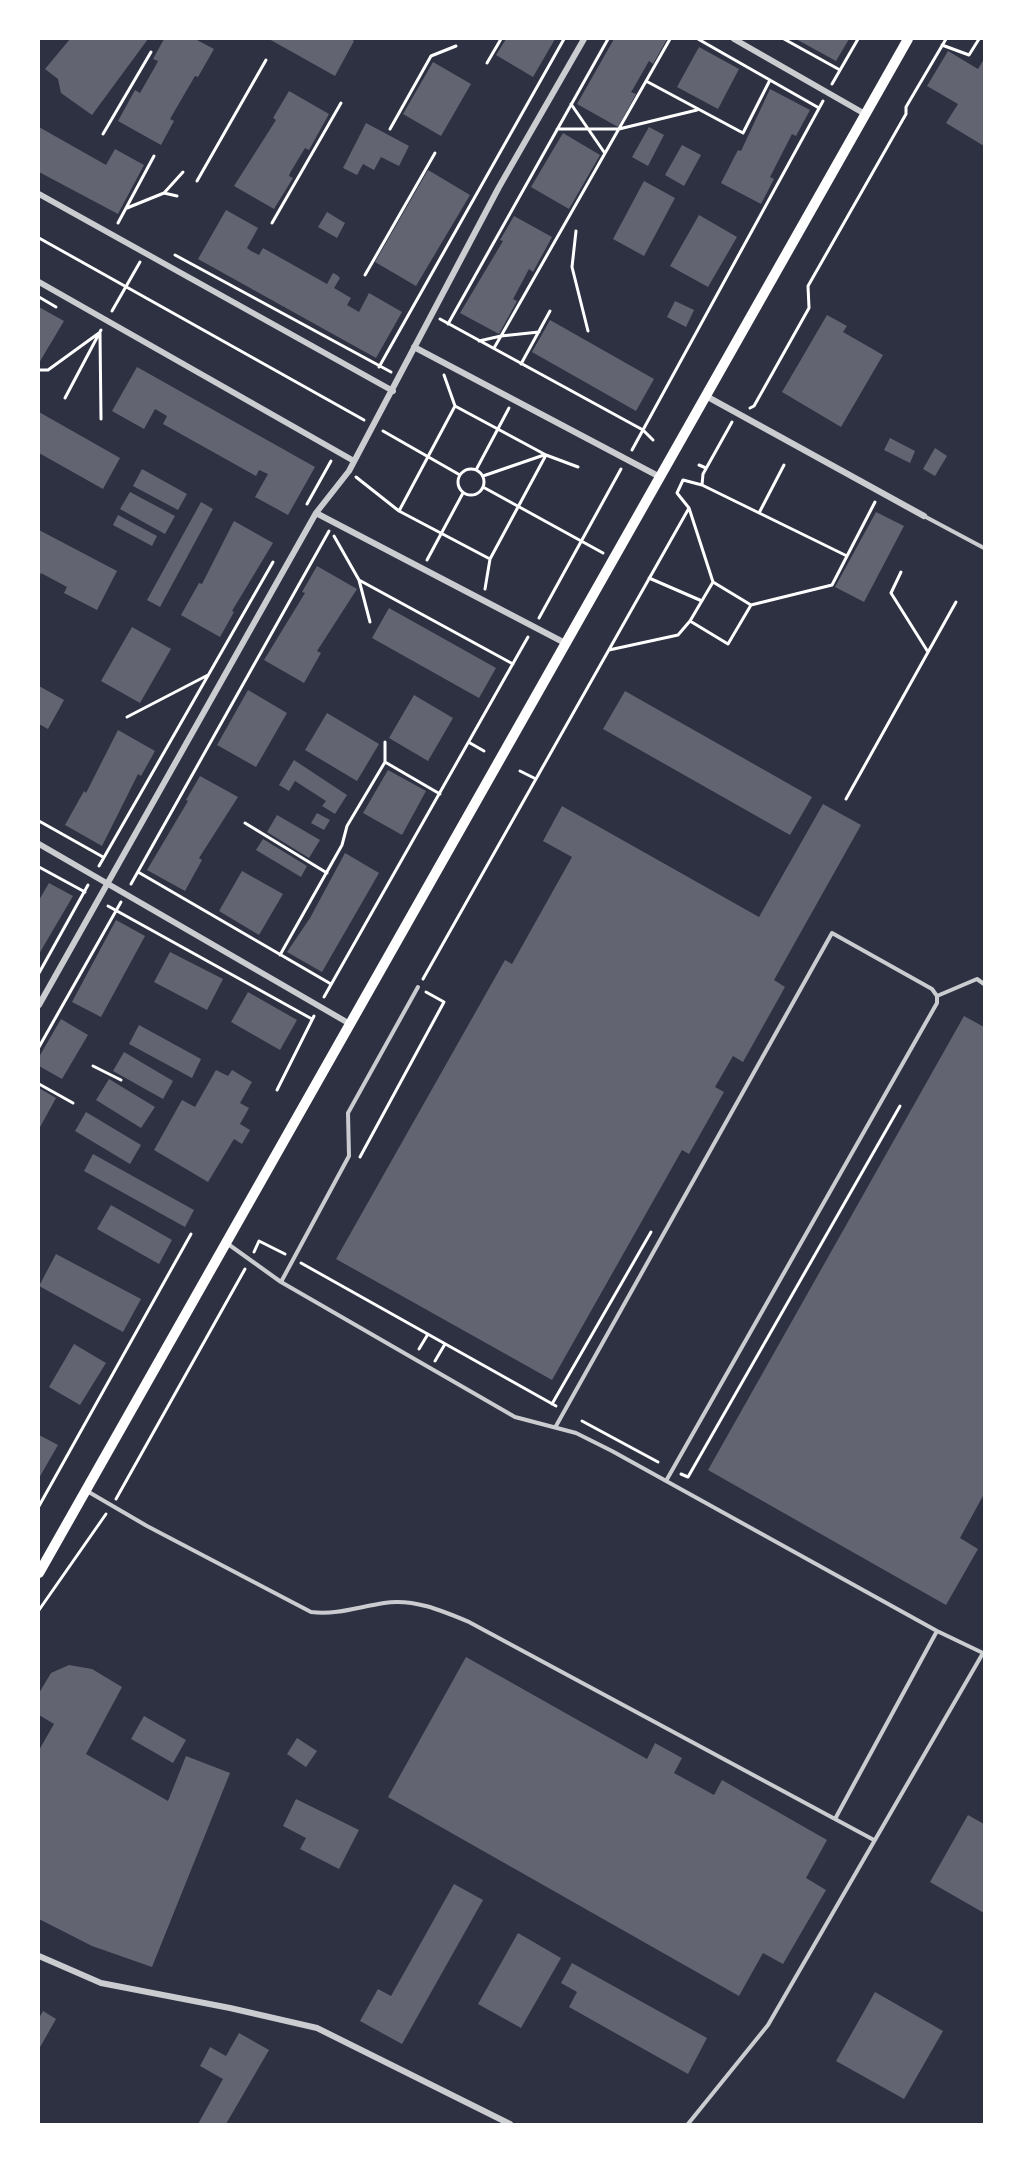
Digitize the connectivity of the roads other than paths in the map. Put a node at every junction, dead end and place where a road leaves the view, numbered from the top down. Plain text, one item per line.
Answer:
1 (585, 39) edge
2 (734, 39) edge
3 (908, 39) edge
4 (865, 114) junction
5 (39, 194) edge
6 (39, 282) edge
7 (414, 346) junction
8 (393, 391) junction
9 (706, 396) junction
10 (354, 461) junction
11 (660, 477) junction
12 (316, 513) junction
13 (924, 516) joint
14 (984, 548) edge
15 (565, 643) junction
16 (39, 844) edge
17 (109, 883) junction
18 (984, 984) edge
19 (418, 987) road end
20 (938, 996) junction
21 (39, 1005) edge
22 (350, 1024) junction
23 (228, 1244) junction
24 (280, 1281) junction
25 (556, 1426) junction
26 (666, 1481) junction
27 (86, 1490) junction
28 (39, 1573) edge
29 (937, 1631) junction
30 (983, 1652) edge
31 (835, 1819) junction
32 (874, 1840) junction
33 (39, 1956) edge
34 (510, 2124) edge
35 (688, 2124) edge

1 - 7 street
2 - 4 street
3 - 4 main road
4 - 9 main road
5 - 8 street
6 - 10 street
7 - 8 street
7 - 11 street
8 - 10 street
9 - 11 main road
9 - 13 street
10 - 12 street
11 - 15 main road
12 - 15 street
12 - 17 street
13 - 14 lane
15 - 22 main road
16 - 17 street
17 - 21 street
17 - 22 street
18 - 20 lane
19 - 24 lane
20 - 25 lane
20 - 26 lane
22 - 23 main road
23 - 24 lane
23 - 27 main road
24 - 25 lane
25 - 26 lane
26 - 29 lane
27 - 28 main road
27 - 31 lane
29 - 30 lane
29 - 31 lane
30 - 32 lane
31 - 32 lane
32 - 35 lane
33 - 34 street

